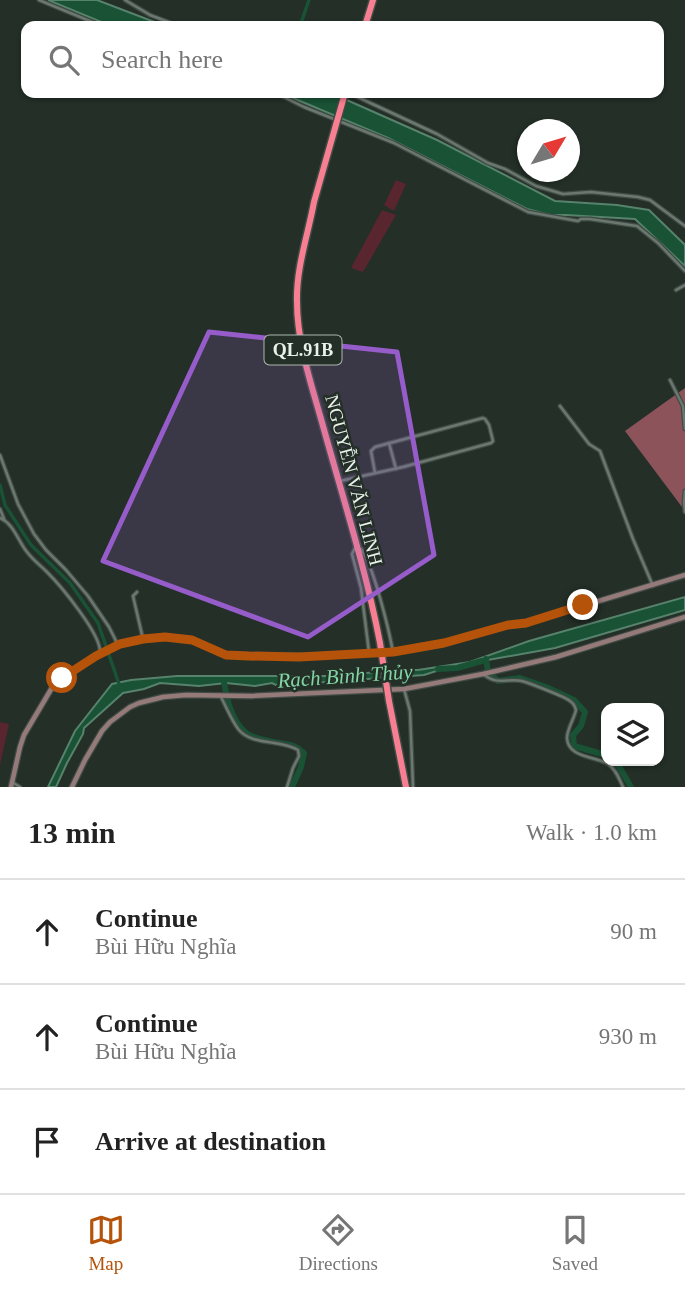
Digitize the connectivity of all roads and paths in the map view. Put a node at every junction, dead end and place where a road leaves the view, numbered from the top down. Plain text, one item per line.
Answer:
1 (39, 0) edge
2 (125, 0) edge
3 (372, 0) edge
4 (90, 21) edge
5 (166, 21) edge
6 (366, 21) edge
7 (286, 98) edge
8 (345, 98) edge
9 (358, 98) edge
10 (685, 226) edge
11 (685, 271) edge
12 (685, 285) edge
13 (676, 290) dead end
14 (670, 380) dead end
15 (560, 406) dead end
16 (685, 429) edge
17 (388, 443) junction
18 (0, 455) edge
19 (396, 469) junction
20 (375, 473) junction
21 (339, 481) junction
22 (685, 491) edge
23 (1, 511) edge
24 (685, 512) edge
25 (2, 519) edge
26 (356, 545) junction
27 (685, 575) edge
28 (653, 586) junction
29 (136, 592) dead end
30 (685, 617) edge
31 (143, 639) junction
32 (118, 645) junction
33 (393, 652) junction
34 (369, 653) junction
35 (99, 655) junction
36 (487, 673) junction
37 (404, 689) junction
38 (220, 695) junction
39 (11, 785) edge
40 (20, 787) edge
41 (72, 787) edge
42 (287, 787) edge
43 (406, 787) edge
44 (413, 787) edge
45 (623, 787) edge

1 - 4 street
2 - 5 street
3 - 6 highway
7 - 11 street
8 - 21 highway, NGUYỄN VĂN LINH / QL.91B, bridge
9 - 10 street
12 - 13 street
14 - 16 street
15 - 28 street
17 - 19 street
17 - 19 street
17 - 20 street
18 - 32 street
19 - 20 street
20 - 21 street
21 - 26 highway, NGUYỄN VĂN LINH / QL.91B
22 - 24 street
23 - 25 street
25 - 35 street
26 - 33 street
26 - 34 street
26 - 43 highway, NGUYỄN VĂN LINH / QL.91B, bridge
27 - 28 main road
28 - 33 main road
29 - 31 street
30 - 36 main road
31 - 32 main road
31 - 34 main road
32 - 35 main road
33 - 34 main road
35 - 39 main road
36 - 37 main road
36 - 45 street
37 - 38 main road
37 - 44 street
38 - 41 main road
38 - 42 street
39 - 40 street

